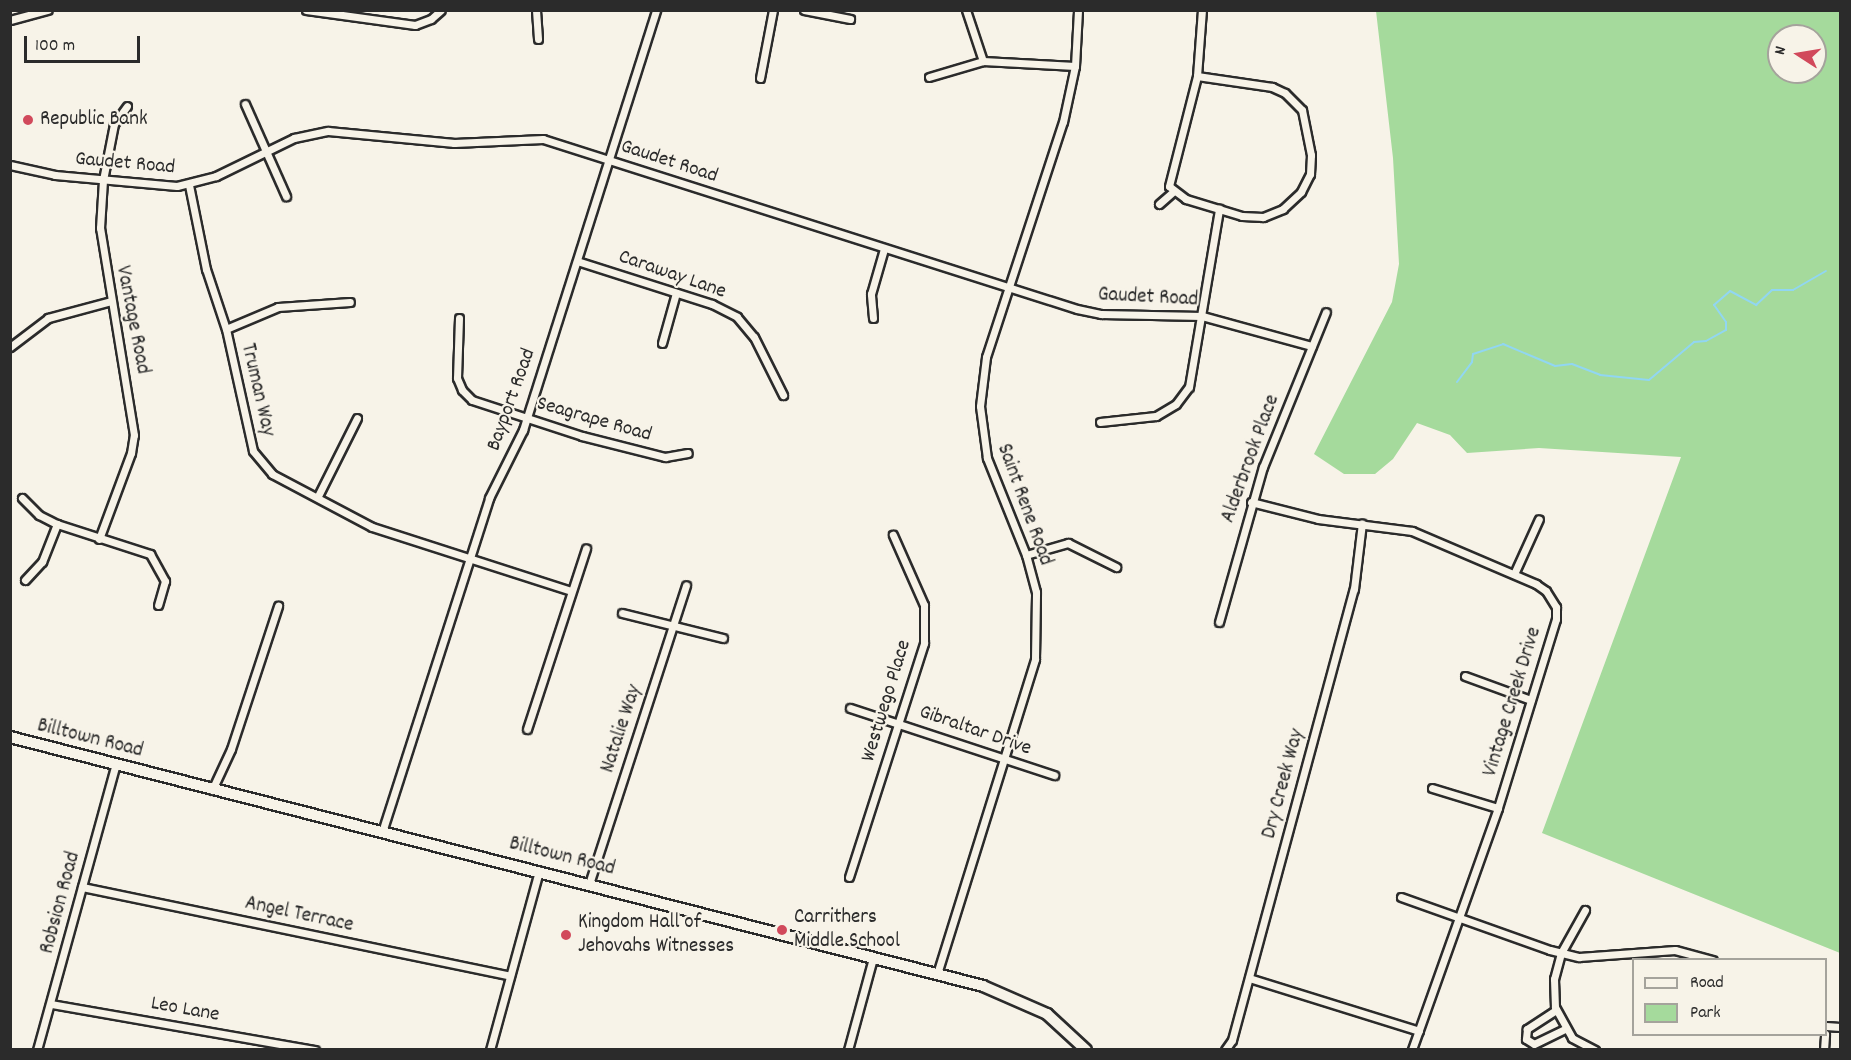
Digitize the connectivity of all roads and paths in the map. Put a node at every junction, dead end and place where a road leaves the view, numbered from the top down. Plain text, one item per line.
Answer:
1 (48, 10) edge
2 (306, 10) edge
3 (441, 10) edge
4 (536, 10) edge
5 (656, 10) edge
6 (773, 10) edge
7 (804, 10) edge
8 (966, 10) edge
9 (1078, 10) edge
10 (1202, 10) edge
11 (850, 19) dead end
12 (10, 20) edge
13 (538, 39) dead end
14 (983, 61) junction
15 (1075, 66) junction
16 (1197, 76) junction
17 (929, 77) dead end
18 (759, 78) dead end
19 (245, 104) dead end
20 (127, 106) dead end
21 (266, 150) junction
22 (608, 159) junction
23 (10, 165) edge
24 (103, 180) junction
25 (189, 185) junction
26 (1173, 192) junction
27 (286, 196) dead end
28 (1159, 204) dead end
29 (1220, 209) junction
30 (884, 249) junction
31 (577, 261) junction
32 (1009, 288) junction
33 (676, 293) junction
34 (111, 302) junction
35 (350, 302) dead end
36 (1326, 312) dead end
37 (1202, 316) junction
38 (459, 318) dead end
39 (873, 318) dead end
40 (226, 329) junction
41 (662, 342) dead end
42 (1312, 345) junction
43 (10, 347) edge
44 (783, 395) dead end
45 (357, 418) dead end
46 (527, 418) junction
47 (1101, 422) dead end
48 (688, 453) dead end
49 (318, 496) junction
50 (22, 498) dead end
51 (1251, 502) junction
52 (1539, 519) dead end
53 (1362, 523) junction
54 (57, 525) junction
55 (893, 536) dead end
56 (99, 539) junction
57 (586, 548) dead end
58 (1026, 555) junction
59 (469, 559) junction
60 (1116, 567) dead end
61 (1514, 574) junction
62 (25, 580) dead end
63 (686, 585) dead end
64 (571, 591) junction
65 (158, 605) dead end
66 (278, 606) dead end
67 (622, 613) dead end
68 (1219, 622) dead end
69 (673, 626) junction
70 (723, 638) dead end
71 (1465, 676) dead end
72 (1531, 700) junction
73 (850, 708) dead end
74 (899, 723) junction
75 (527, 729) dead end
76 (10, 737) edge
77 (1005, 758) junction
78 (115, 766) junction
79 (1054, 775) dead end
80 (1432, 788) dead end
81 (213, 790) junction
82 (1498, 808) junction
83 (382, 832) junction
84 (539, 871) junction
85 (849, 877) dead end
86 (589, 884) junction
87 (82, 887) junction
88 (1401, 897) dead end
89 (1585, 910) dead end
90 (1461, 917) junction
91 (1561, 953) junction
92 (873, 958) junction
93 (1705, 958) edge
94 (937, 974) junction
95 (510, 976) junction
96 (1249, 978) junction
97 (51, 1004) junction
98 (1556, 1010) junction
99 (1565, 1029) junction
100 (1419, 1031) junction
101 (38, 1050) edge
102 (315, 1050) edge
103 (490, 1050) edge
104 (848, 1050) edge
105 (1086, 1050) edge
106 (1225, 1050) edge
107 (1412, 1050) edge
108 (1595, 1050) edge

1 - 12 street
2 - 3 street
4 - 13 street
5 - 22 street, Bayport Road
6 - 18 street
7 - 11 street
8 - 14 street
9 - 15 street, Saint Rene Road
10 - 16 street
14 - 15 street
14 - 17 street
15 - 32 street, Saint Rene Road
16 - 26 street
16 - 29 street
19 - 21 street
20 - 24 street, Vantage Road
21 - 22 street, Gaudet Road
21 - 25 street, Gaudet Road
21 - 27 street
22 - 30 street, Gaudet Road
22 - 31 street, Bayport Road
23 - 24 street, Gaudet Road
24 - 25 street, Gaudet Road
24 - 34 street, Vantage Road
25 - 40 street, Truman Way
26 - 28 street
26 - 29 street
29 - 37 street
30 - 32 street, Gaudet Road
30 - 39 street
31 - 33 street, Caraway Lane
31 - 46 street, Bayport Road
32 - 37 street, Gaudet Road
32 - 58 street, Saint Rene Road
33 - 41 street
33 - 44 street, Caraway Lane
34 - 43 street
34 - 56 street, Vantage Road
35 - 40 street
36 - 42 street, Alderbrook Place
37 - 42 street, Gaudet Road
37 - 47 street
38 - 46 street, Seagrape Road
40 - 49 street, Truman Way
42 - 51 street, Alderbrook Place
45 - 49 street
46 - 48 street, Seagrape Road
46 - 59 street, Bayport Road
49 - 59 street, Truman Way
50 - 54 street
51 - 53 street, Vintage Creek Drive
51 - 68 street, Alderbrook Place
52 - 61 street
53 - 61 street, Vintage Creek Drive
53 - 96 street, Dry Creek Way
54 - 56 street
54 - 62 street
55 - 74 street, Westwego Place
56 - 65 street
57 - 64 street
58 - 60 street
58 - 77 street, Saint Rene Road
59 - 64 street, Truman Way
59 - 83 street, Bayport Road
61 - 72 street, Vintage Creek Drive
63 - 69 street, Natalie Way
64 - 75 street
66 - 81 street
67 - 69 street
69 - 70 street
69 - 86 street, Natalie Way
71 - 72 street
72 - 82 street, Vintage Creek Drive
73 - 74 street, Gibraltar Drive
74 - 77 street, Gibraltar Drive
74 - 85 street, Westwego Place
76 - 78 main road, Billtown Road
77 - 79 street, Gibraltar Drive
77 - 94 street, Saint Rene Road
78 - 81 main road, Billtown Road
78 - 87 street, Robsion Road
80 - 82 street
81 - 83 main road, Billtown Road
82 - 90 street, Vintage Creek Drive
83 - 84 main road, Billtown Road
84 - 86 main road, Billtown Road
84 - 95 street
86 - 92 main road, Billtown Road
87 - 95 street, Angel Terrace
87 - 97 street, Robsion Road
88 - 90 street
89 - 91 street
90 - 91 street
90 - 100 street, Vintage Creek Drive
91 - 93 street
91 - 98 street
92 - 94 main road, Billtown Road
92 - 104 street
94 - 105 main road, Billtown Road
95 - 103 street
96 - 100 street
96 - 106 street, Dry Creek Way
97 - 101 street, Robsion Road
97 - 102 street, Leo Lane
98 - 99 street
98 - 99 street
99 - 108 street
100 - 107 street, Vintage Creek Drive

